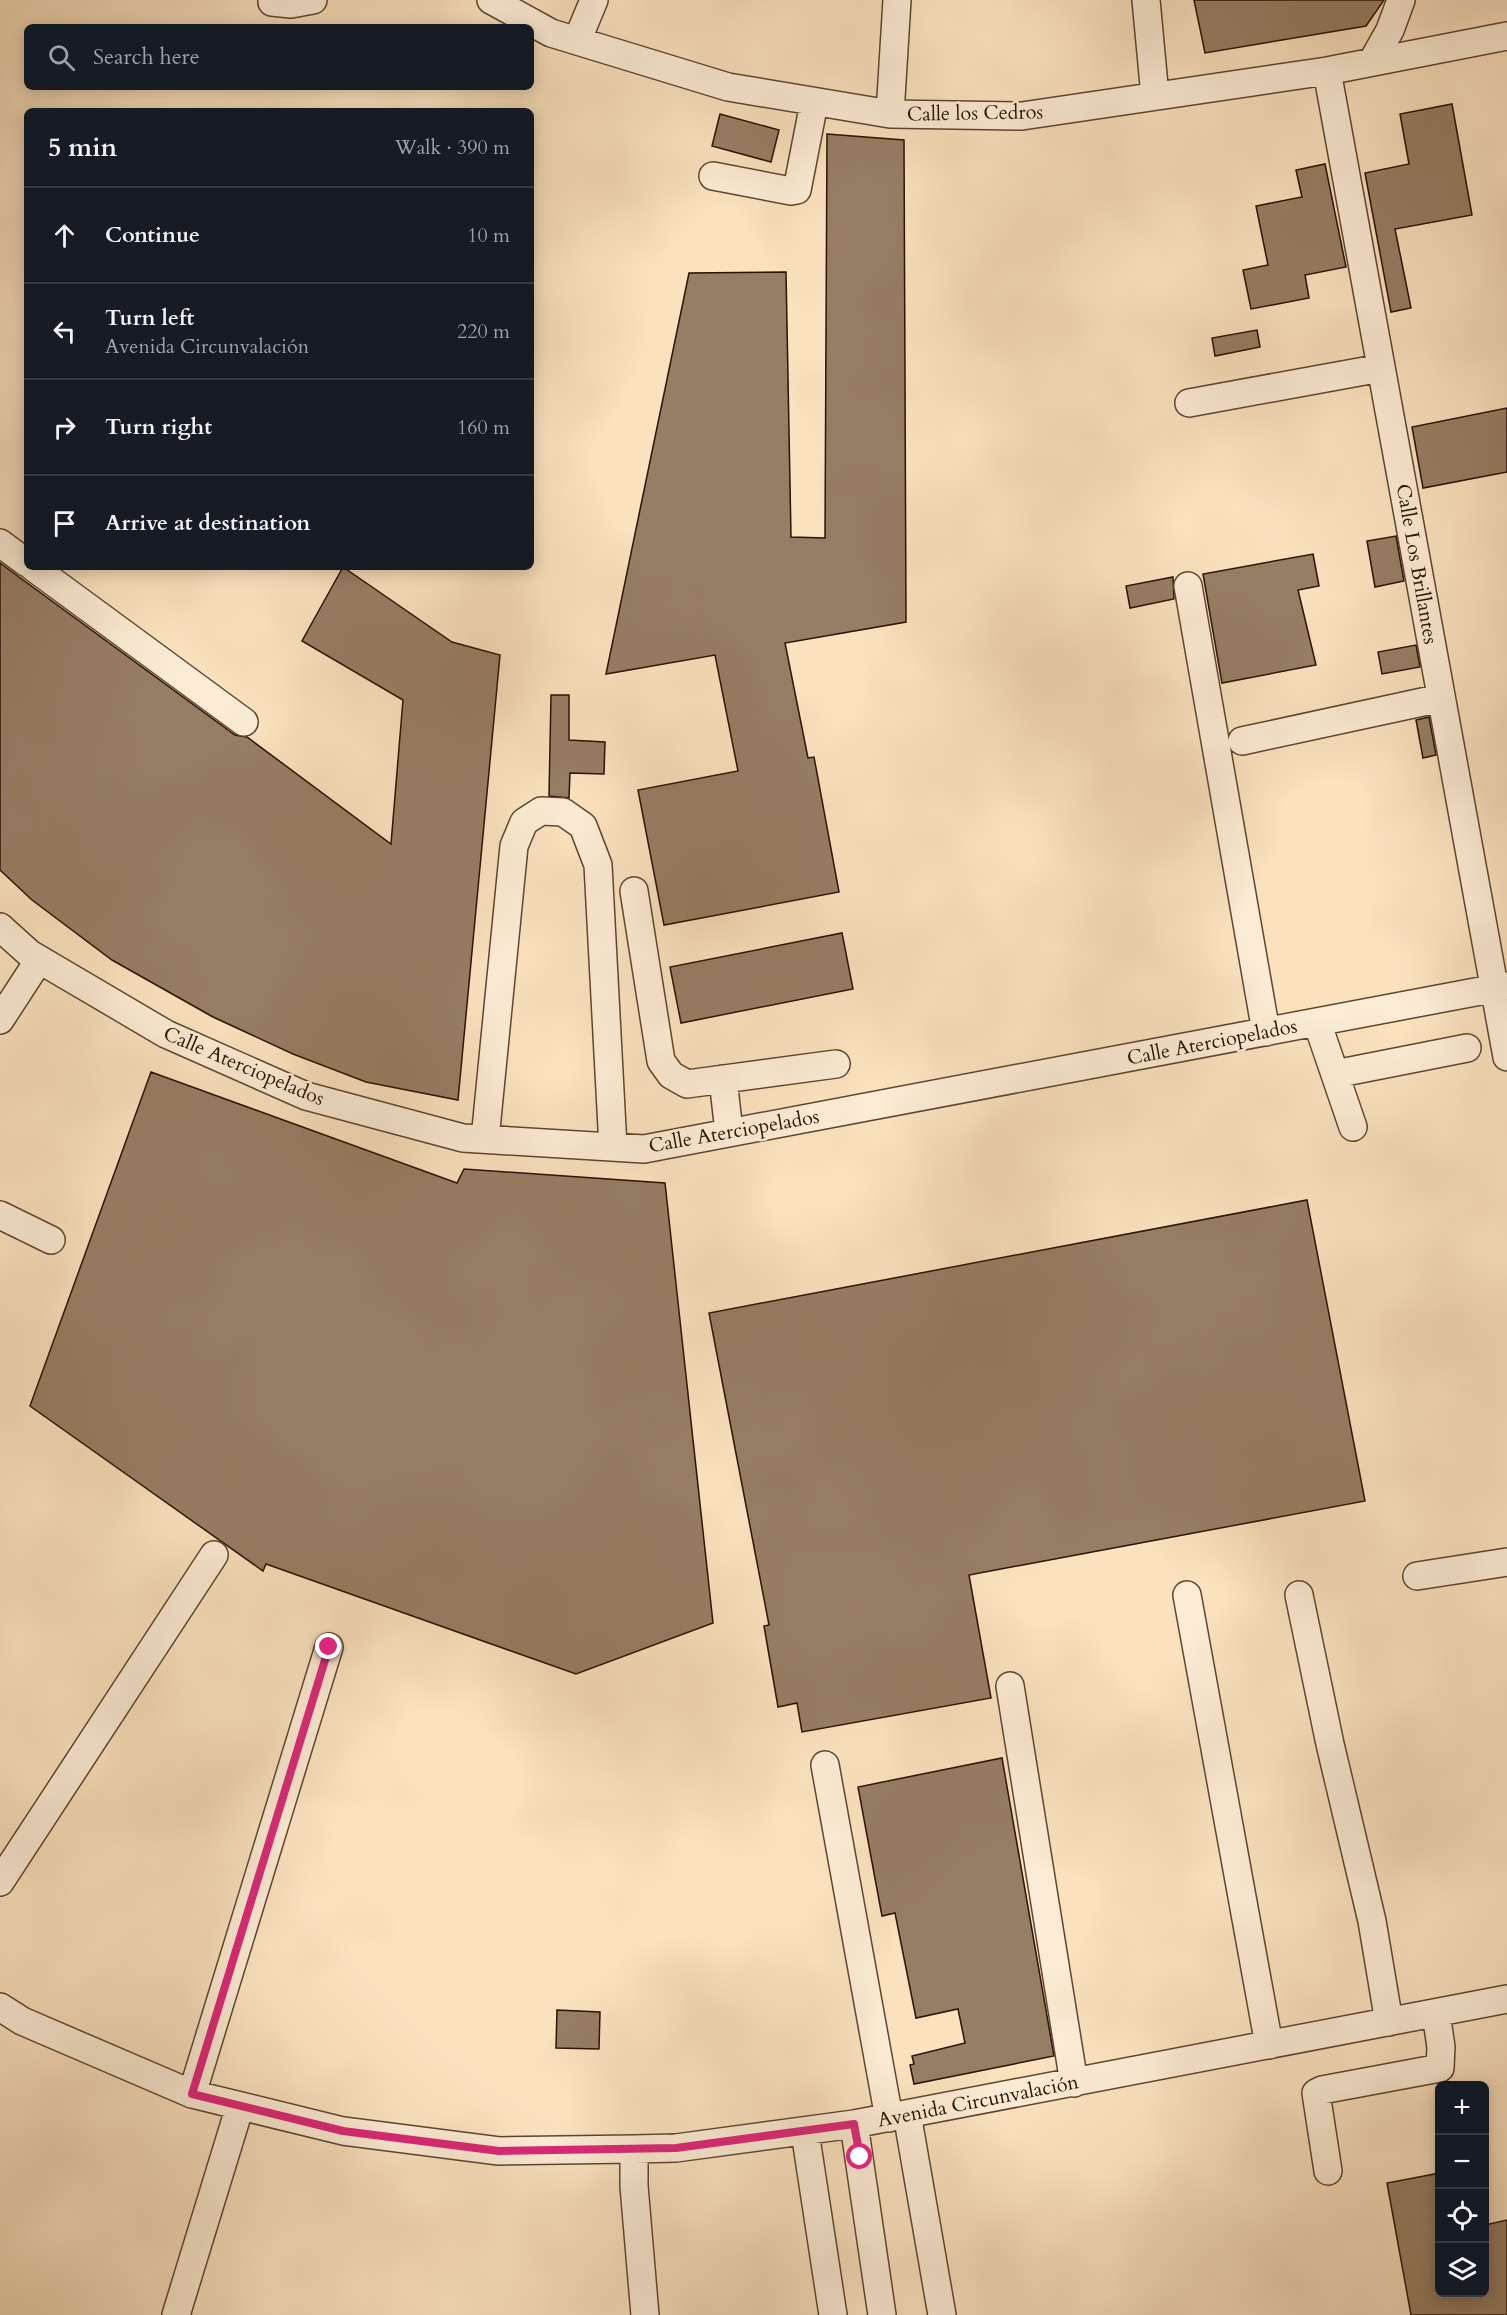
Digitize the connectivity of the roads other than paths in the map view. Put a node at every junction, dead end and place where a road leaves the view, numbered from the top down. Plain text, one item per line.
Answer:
1 (313, 0) edge
2 (492, 0) edge
3 (594, 0) edge
4 (897, 0) edge
5 (1146, 0) edge
6 (1401, 0) edge
7 (272, 2) dead end
8 (1507, 36) edge
9 (577, 41) junction
10 (1372, 62) junction
11 (1327, 71) junction
12 (1155, 96) junction
13 (814, 103) junction
14 (890, 114) junction
15 (713, 176) dead end
16 (1381, 368) junction
17 (1189, 404) dead end
18 (0, 543) edge
19 (24, 561) edge
20 (37, 570) edge
21 (1188, 586) dead end
22 (1442, 698) junction
23 (243, 722) dead end
24 (1242, 741) dead end
25 (633, 891) dead end
26 (0, 927) edge
27 (39, 960) junction
28 (1501, 988) edge
29 (0, 1020) edge
30 (1317, 1022) junction
31 (1266, 1032) junction
32 (1467, 1048) dead end
33 (1507, 1057) edge
34 (836, 1064) dead end
35 (1335, 1074) junction
36 (723, 1079) junction
37 (1353, 1127) dead end
38 (729, 1132) junction
39 (485, 1139) junction
40 (613, 1147) junction
41 (0, 1215) edge
42 (51, 1240) dead end
43 (214, 1555) dead end
44 (1507, 1562) edge
45 (1417, 1576) dead end
46 (1187, 1595) dead end
47 (1299, 1595) dead end
48 (329, 1647) dead end
49 (1010, 1686) dead end
50 (825, 1765) dead end
51 (0, 1882) edge
52 (1507, 1999) edge
53 (0, 2007) edge
54 (1436, 2013) junction
55 (1389, 2022) junction
56 (1269, 2045) junction
57 (1074, 2083) junction
58 (192, 2094) junction
59 (240, 2106) junction
60 (898, 2116) junction
61 (854, 2124) junction
62 (805, 2132) junction
63 (634, 2149) junction
64 (1328, 2171) dead end
65 (176, 2315) edge
66 (645, 2315) edge
67 (833, 2315) edge
68 (882, 2315) edge
69 (942, 2315) edge

1 - 7 street
2 - 9 street, Calle los Cedros
3 - 9 street
4 - 14 street
5 - 12 street
6 - 10 street
8 - 10 street, Calle los Cedros
9 - 13 street, Calle los Cedros
10 - 11 street, Calle los Cedros
11 - 12 street, Calle los Cedros
11 - 16 street, Calle Los Brillantes
12 - 14 street, Calle los Cedros
13 - 14 street, Calle los Cedros
13 - 15 street
16 - 17 street
16 - 22 street, Calle Los Brillantes
18 - 19 street
20 - 23 street
21 - 31 street
22 - 24 street
22 - 28 street, Calle Los Brillantes
25 - 36 street
26 - 27 street, Calle Aterciopelados
27 - 29 street
27 - 39 street, Calle Aterciopelados
28 - 30 street, Calle Aterciopelados
28 - 33 street, Calle Los Brillantes
30 - 31 street, Calle Aterciopelados
30 - 35 street
31 - 38 street, Calle Aterciopelados
32 - 35 street
34 - 36 street
35 - 37 street
36 - 38 street
38 - 40 street, Calle Aterciopelados
39 - 40 street, Calle Aterciopelados
39 - 40 street
41 - 42 street
43 - 51 street
44 - 45 street
46 - 56 street
47 - 55 street
48 - 58 street
49 - 57 street
50 - 60 street
52 - 54 street, Avenida Circunvalación
53 - 58 street, Avenida Circunvalación
54 - 55 street, Avenida Circunvalación
54 - 64 street
55 - 56 street, Avenida Circunvalación
56 - 57 street, Avenida Circunvalación
57 - 60 street, Avenida Circunvalación
58 - 59 street, Avenida Circunvalación
59 - 63 street, Avenida Circunvalación
59 - 65 street
60 - 61 street, Avenida Circunvalación
60 - 69 street
61 - 62 street, Avenida Circunvalación
61 - 68 street
62 - 63 street, Avenida Circunvalación
62 - 67 street
63 - 66 street

